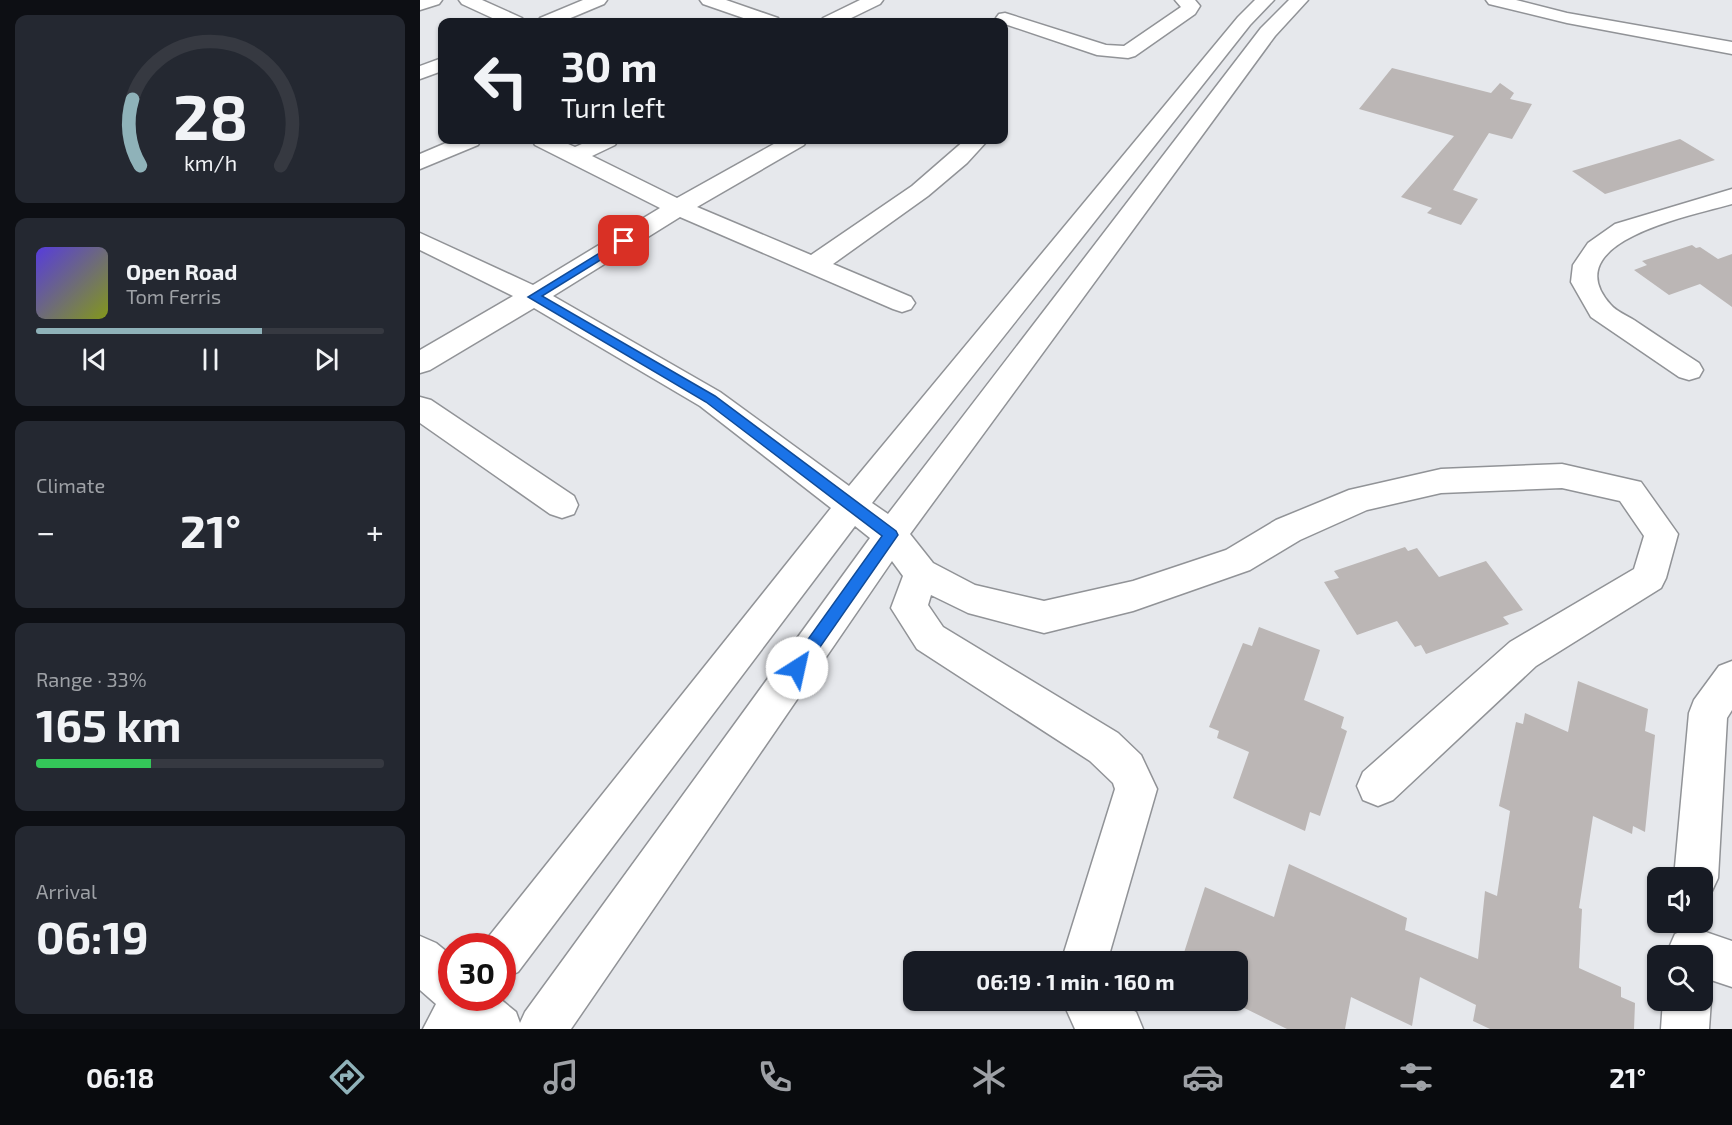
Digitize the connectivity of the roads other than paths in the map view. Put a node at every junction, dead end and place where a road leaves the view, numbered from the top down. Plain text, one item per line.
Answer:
1 (433, 0) edge
2 (468, 0) edge
3 (598, 0) edge
4 (709, 0) edge
5 (874, 0) edge
6 (1184, 0) edge
7 (1265, 0) edge
8 (1299, 0) edge
9 (1495, 0) edge
10 (420, 5) edge
11 (1024, 6) dead end
12 (506, 18) edge
13 (556, 18) edge
14 (760, 18) edge
15 (838, 18) edge
16 (1004, 18) edge
17 (1008, 22) edge
18 (1732, 48) edge
19 (438, 66) edge
20 (420, 73) edge
21 (461, 144) edge
22 (551, 144) edge
23 (599, 144) edge
24 (789, 144) edge
25 (973, 144) edge
26 (575, 156) junction
27 (420, 162) edge
28 (1732, 196) edge
29 (678, 208) junction
30 (420, 240) edge
31 (814, 265) junction
32 (534, 297) junction
33 (902, 303) dead end
34 (420, 363) edge
35 (1689, 370) dead end
36 (420, 408) edge
37 (562, 506) dead end
38 (852, 506) junction
39 (891, 535) junction
40 (921, 573) junction
41 (1732, 678) edge
42 (1378, 786) dead end
43 (1697, 867) edge
44 (516, 938) edge
45 (1087, 951) edge
46 (420, 959) edge
47 (438, 977) edge
48 (1091, 1011) edge
49 (1686, 1011) edge
50 (542, 1029) edge
51 (1119, 1029) edge
52 (1685, 1029) edge

1 - 10 street
2 - 12 street
3 - 13 street
4 - 14 street
5 - 15 street
6 - 17 street
7 - 38 street
8 - 39 street
9 - 18 street
11 - 16 street
19 - 20 street
21 - 27 street
22 - 26 street
23 - 26 street
24 - 29 street
25 - 31 street
26 - 29 street
28 - 35 street
29 - 31 street
29 - 32 street
30 - 32 street
31 - 33 street
32 - 34 street
32 - 38 street
36 - 37 street
38 - 39 street
38 - 44 street
39 - 40 street
39 - 50 street
40 - 42 street
40 - 45 street
41 - 43 street
46 - 47 street
48 - 51 street
49 - 52 street

